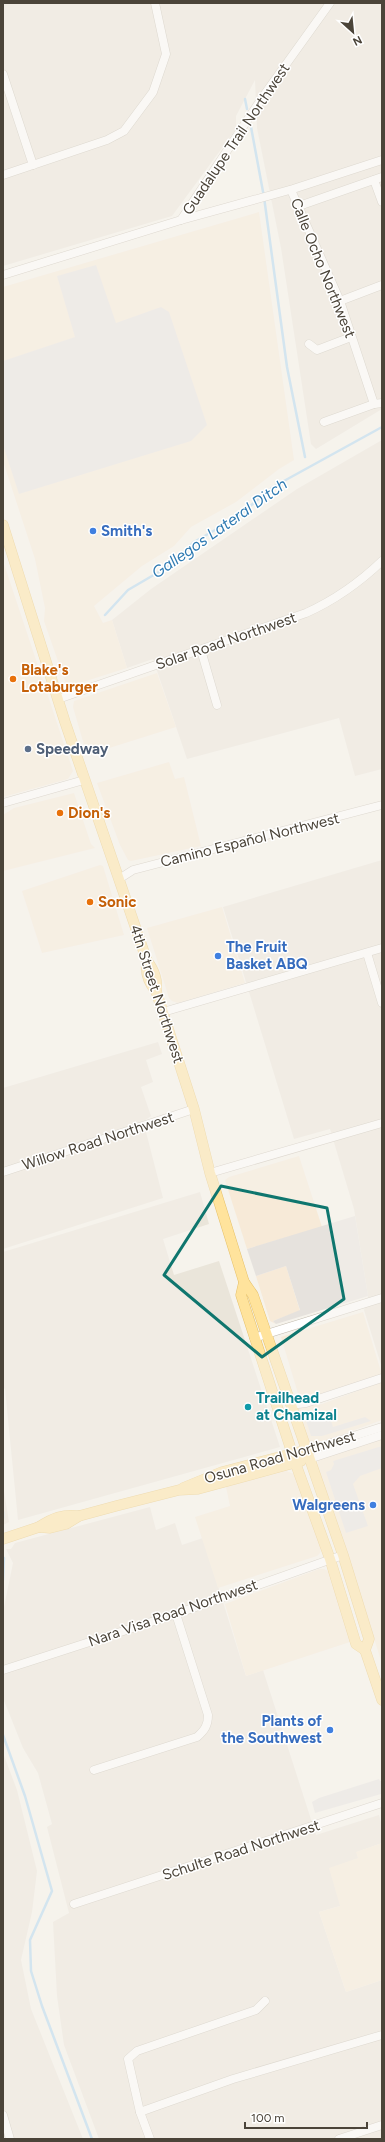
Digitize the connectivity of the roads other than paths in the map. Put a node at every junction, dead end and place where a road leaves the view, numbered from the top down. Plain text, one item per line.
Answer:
1 (155, 3) edge
2 (330, 3) edge
3 (3, 74) edge
4 (382, 160) edge
5 (33, 165) junction
6 (3, 175) edge
7 (378, 178) edge
8 (291, 190) junction
9 (382, 202) edge
10 (299, 206) junction
11 (181, 220) junction
12 (3, 275) edge
13 (382, 285) edge
14 (340, 301) junction
15 (351, 337) junction
16 (309, 344) dead end
17 (378, 404) edge
18 (324, 422) dead end
19 (3, 525) edge
20 (382, 561) edge
21 (201, 650) junction
22 (58, 698) junction
23 (217, 705) dead end
24 (84, 780) junction
25 (3, 803) edge
26 (382, 805) edge
27 (119, 879) junction
28 (382, 948) edge
29 (367, 953) junction
30 (382, 1003) edge
31 (163, 1012) junction
32 (194, 1109) junction
33 (382, 1123) edge
34 (3, 1172) edge
35 (210, 1173) junction
36 (244, 1282) junction
37 (382, 1298) edge
38 (267, 1334) junction
39 (254, 1338) junction
40 (382, 1378) edge
41 (289, 1400) junction
42 (382, 1427) edge
43 (382, 1435) edge
44 (300, 1455) junction
45 (3, 1539) edge
46 (343, 1555) junction
47 (330, 1559) junction
48 (176, 1614) junction
49 (365, 1650) junction
50 (3, 1670) edge
51 (382, 1700) edge
52 (94, 1770) dead end
53 (382, 1803) edge
54 (74, 1904) dead end
55 (264, 2001) dead end
56 (382, 2035) edge
57 (140, 2112) junction
58 (3, 2115) edge
59 (382, 2125) edge
60 (10, 2139) edge
61 (150, 2139) edge
62 (339, 2139) edge

1 - 5 street
2 - 11 street, Guadalupe Trail Northwest
3 - 5 street
4 - 8 street
5 - 6 street
7 - 9 street
7 - 10 street
8 - 10 street, Calle Ocho Northwest
8 - 11 street
10 - 14 street, Calle Ocho Northwest
11 - 12 street, Guadalupe Trail Northwest
13 - 14 street
14 - 15 street, Calle Ocho Northwest
15 - 16 street
15 - 17 street, Calle Ocho Northwest
17 - 18 street, Calle Ocho Northwest
19 - 22 main road, 4th Street Northwest
20 - 21 street, Solar Road Northwest
21 - 22 street, Solar Road Northwest
21 - 23 street
22 - 24 main road, 4th Street Northwest
24 - 25 street
24 - 27 main road, 4th Street Northwest
26 - 27 street, Camino Español Northwest
27 - 31 main road, 4th Street Northwest
28 - 29 street
29 - 30 street
29 - 31 street
31 - 32 main road, 4th Street Northwest
32 - 34 street, Willow Road Northwest
32 - 35 main road, 4th Street Northwest
33 - 35 street
35 - 36 main road, 4th Street Northwest
36 - 38 main road, 4th Street Northwest
36 - 39 main road, 4th Street Northwest
37 - 38 street
38 - 39 street
38 - 41 main road, 4th Street Northwest
39 - 44 main road, 4th Street Northwest
40 - 41 street
41 - 44 main road, 4th Street Northwest
42 - 44 street, Osuna Road Northwest
43 - 44 street, Osuna Road Northwest
44 - 45 main road, Osuna Road Northwest
44 - 46 main road, 4th Street Northwest
44 - 47 main road, 4th Street Northwest
46 - 47 street, Nara Visa Road Northwest
46 - 49 main road, 4th Street Northwest
47 - 48 street, Nara Visa Road Northwest
47 - 49 main road, 4th Street Northwest
48 - 50 street, Nara Visa Road Northwest
48 - 52 street
49 - 51 main road, 4th Street Northwest
53 - 54 street, Schulte Road Northwest
55 - 57 street
56 - 57 street
57 - 61 street
58 - 60 street
59 - 62 street

